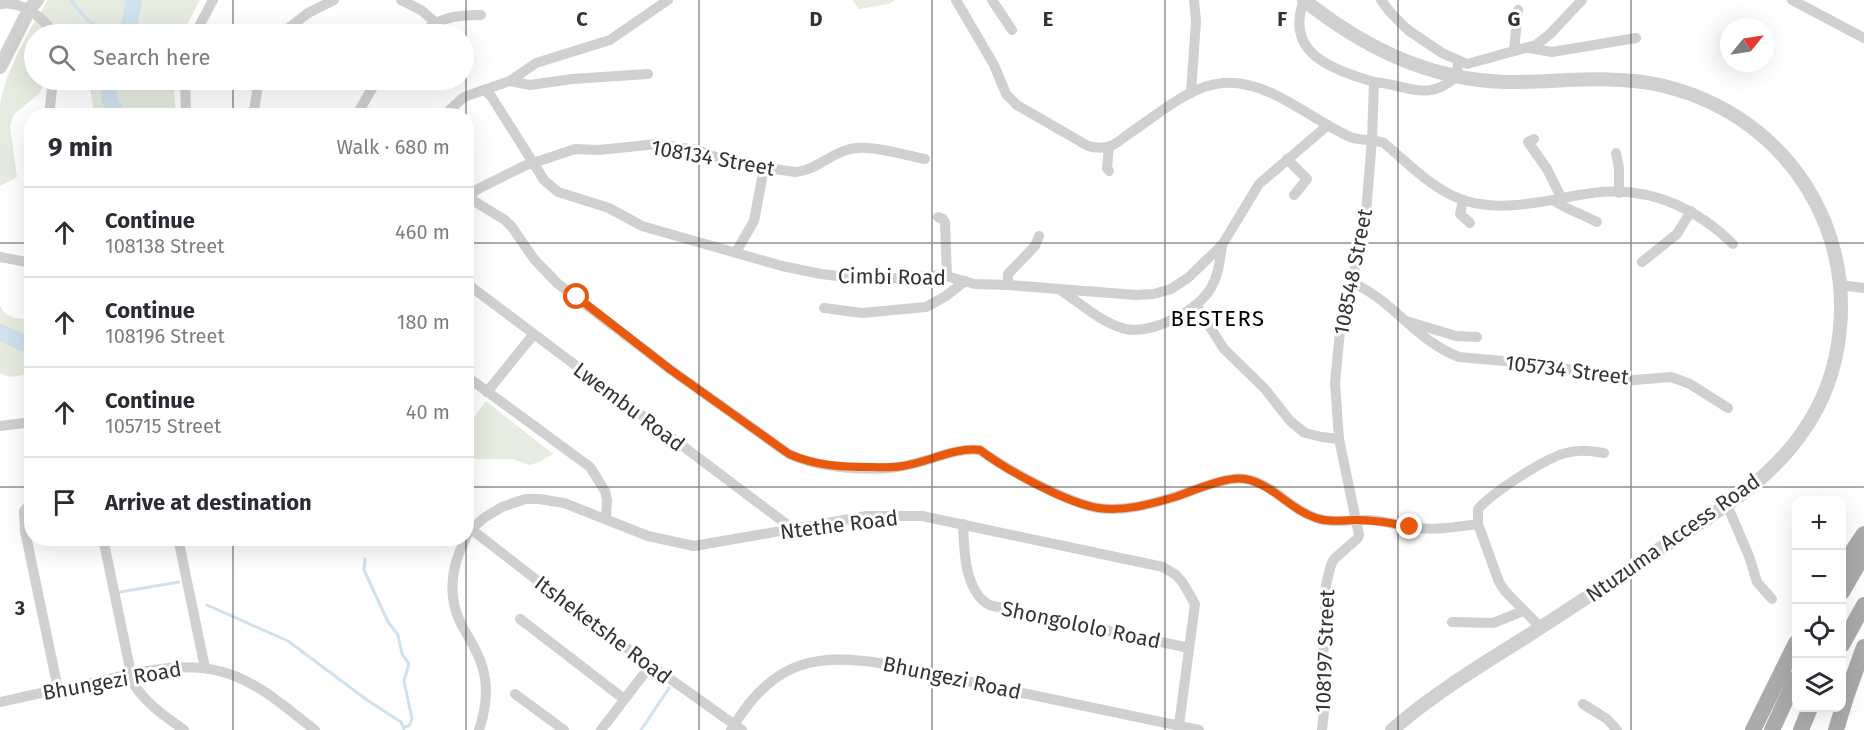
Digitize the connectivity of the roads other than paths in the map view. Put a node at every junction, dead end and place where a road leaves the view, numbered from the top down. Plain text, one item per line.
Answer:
1 (213, 0) edge
2 (334, 0) edge
3 (401, 0) edge
4 (668, 0) edge
5 (956, 0) edge
6 (992, 0) edge
7 (1194, 0) edge
8 (1304, 0) edge
9 (1381, 0) edge
10 (1582, 0) edge
11 (1792, 0) edge
12 (0, 4) edge
13 (33, 5) edge
14 (1518, 10) dead end
15 (481, 15) dead end
16 (435, 22) junction
17 (46, 24) edge
18 (200, 24) edge
19 (294, 24) edge
20 (432, 24) edge
21 (1012, 30) dead end
22 (1636, 38) dead end
23 (1864, 38) edge
24 (1529, 48) junction
25 (1514, 51) junction
26 (0, 67) edge
27 (1457, 69) junction
28 (648, 74) dead end
29 (510, 81) junction
30 (1374, 82) junction
31 (52, 90) edge
32 (185, 90) edge
33 (257, 90) edge
34 (371, 90) edge
35 (484, 91) junction
36 (1191, 93) junction
37 (50, 108) edge
38 (186, 108) edge
39 (254, 108) edge
40 (361, 108) edge
41 (452, 108) edge
42 (1328, 125) junction
43 (1372, 140) junction
44 (1531, 140) dead end
45 (1109, 146) junction
46 (1616, 153) dead end
47 (925, 159) dead end
48 (1287, 159) junction
49 (533, 164) junction
50 (764, 168) junction
51 (1109, 171) dead end
52 (474, 192) edge
53 (1618, 193) junction
54 (1294, 195) dead end
55 (1463, 200) junction
56 (1558, 200) junction
57 (474, 202) edge
58 (1691, 211) junction
59 (938, 217) dead end
60 (1597, 222) dead end
61 (1470, 223) dead end
62 (1039, 236) dead end
63 (1733, 244) dead end
64 (1222, 245) junction
65 (736, 252) junction
66 (0, 257) edge
67 (24, 262) edge
68 (1642, 262) dead end
69 (947, 276) junction
70 (965, 281) junction
71 (1351, 282) junction
72 (1008, 285) junction
73 (1840, 285) junction
74 (1864, 288) edge
75 (474, 289) edge
76 (1061, 290) junction
77 (1196, 305) junction
78 (824, 308) dead end
79 (1406, 321) junction
80 (533, 335) junction
81 (1477, 337) dead end
82 (474, 382) edge
83 (488, 392) junction
84 (1728, 408) dead end
85 (24, 423) edge
86 (0, 426) edge
87 (1338, 439) junction
88 (1604, 453) dead end
89 (1727, 505) junction
90 (606, 518) junction
91 (1356, 520) junction
92 (963, 524) junction
93 (1478, 524) junction
94 (474, 527) edge
95 (793, 529) junction
96 (1864, 534) edge
97 (474, 538) edge
98 (1351, 544) joint
99 (28, 546) edge
100 (104, 546) edge
101 (180, 546) edge
102 (462, 546) edge
103 (1864, 554) edge
104 (1846, 561) edge
105 (1846, 585) edge
106 (1772, 599) dead end
107 (1864, 605) edge
108 (1523, 611) junction
109 (519, 619) dead end
110 (1452, 622) dead end
111 (1540, 628) junction
112 (1846, 638) edge
113 (1864, 647) edge
114 (1189, 648) junction
115 (1792, 653) edge
116 (650, 666) junction
117 (205, 668) junction
118 (131, 674) junction
119 (1792, 688) edge
120 (58, 689) junction
121 (515, 694) dead end
122 (624, 699) junction
123 (0, 702) edge
124 (1583, 704) dead end
125 (1808, 712) edge
126 (1179, 725) junction
127 (736, 728) edge
128 (184, 730) edge
129 (315, 730) edge
130 (479, 730) edge
131 (564, 730) edge
132 (601, 730) edge
133 (1200, 730) edge
134 (1322, 730) edge
135 (1392, 730) edge
136 (1617, 730) edge
137 (1753, 730) edge
138 (1772, 730) edge
139 (1801, 730) edge
140 (1836, 730) edge

1 - 18 street
2 - 19 street
3 - 16 street
4 - 29 street
5 - 45 street
6 - 21 street
7 - 36 street
8 - 27 street, Ntuzuma Access Road
8 - 30 street
9 - 27 street
10 - 24 street
11 - 23 street
12 - 13 street
13 - 17 street
13 - 26 street
14 - 25 street
15 - 16 street
16 - 20 street
22 - 24 street
24 - 25 street
25 - 27 street
27 - 30 street
27 - 73 street, Ntuzuma Access Road
28 - 29 street
29 - 35 street
30 - 43 street, 108548 Street
31 - 37 street
32 - 38 street
33 - 39 street
34 - 40 street
35 - 41 street
35 - 49 street, Cimbi Road
36 - 42 street
36 - 45 street
42 - 43 street
42 - 48 street, Cimbi Road
43 - 55 street
43 - 71 street, 108548 Street
44 - 56 street
45 - 51 street
46 - 53 street
47 - 50 street, 108134 Street
48 - 54 street
48 - 64 street, Cimbi Road
49 - 50 street, 108134 Street
49 - 52 street, 108134 Street
49 - 65 street, Cimbi Road
50 - 65 street
53 - 56 street
53 - 58 street
55 - 56 street
55 - 61 street
56 - 60 street
57 - 91 street
58 - 63 street
58 - 68 street
59 - 69 street
62 - 72 street
64 - 76 street, Cimbi Road
64 - 77 street
65 - 69 street, Cimbi Road
66 - 67 street
69 - 70 street, Cimbi Road
70 - 72 street, Cimbi Road
70 - 78 street
71 - 79 street, 105734 Street
71 - 87 street, 108548 Street
72 - 76 street, Cimbi Road
73 - 74 street
73 - 89 street, Ntuzuma Access Road
75 - 80 street, Lwembu Road
76 - 77 street
77 - 87 street
79 - 81 street
79 - 84 street, 105734 Street
80 - 83 street
80 - 95 street, Lwembu Road
82 - 83 street
83 - 90 street
85 - 86 street
87 - 91 street, 108548 Street
88 - 93 street
89 - 106 street
89 - 111 street, Ntuzuma Access Road
90 - 94 street, Ntethe Road
90 - 95 street, Ntethe Road
91 - 93 street
91 - 98 street, 108548 Street
92 - 95 street, Ntethe Road
92 - 114 street, Shongololo Road
92 - 114 street, Ntethe Road
93 - 108 street
96 - 104 main road
97 - 116 street, Itsheketshe Road
98 - 134 street, 108197 Street
99 - 120 street
100 - 118 street
101 - 117 street
102 - 130 street
103 - 105 main road
107 - 112 main road
108 - 110 street
108 - 111 street
109 - 122 street
111 - 135 street, Ntuzuma Access Road
113 - 140 main road
114 - 126 street, Ntethe Road
115 - 137 main road
116 - 122 street
116 - 127 street, Itsheketshe Road
117 - 118 street, Bhungezi Road
117 - 129 street, Bhungezi Road
118 - 120 street, Bhungezi Road
118 - 128 street
119 - 138 main road
120 - 123 street, Bhungezi Road
121 - 131 street
122 - 132 street
124 - 136 street
125 - 139 main road
126 - 127 street, Bhungezi Road
126 - 133 street, Bhungezi Road

